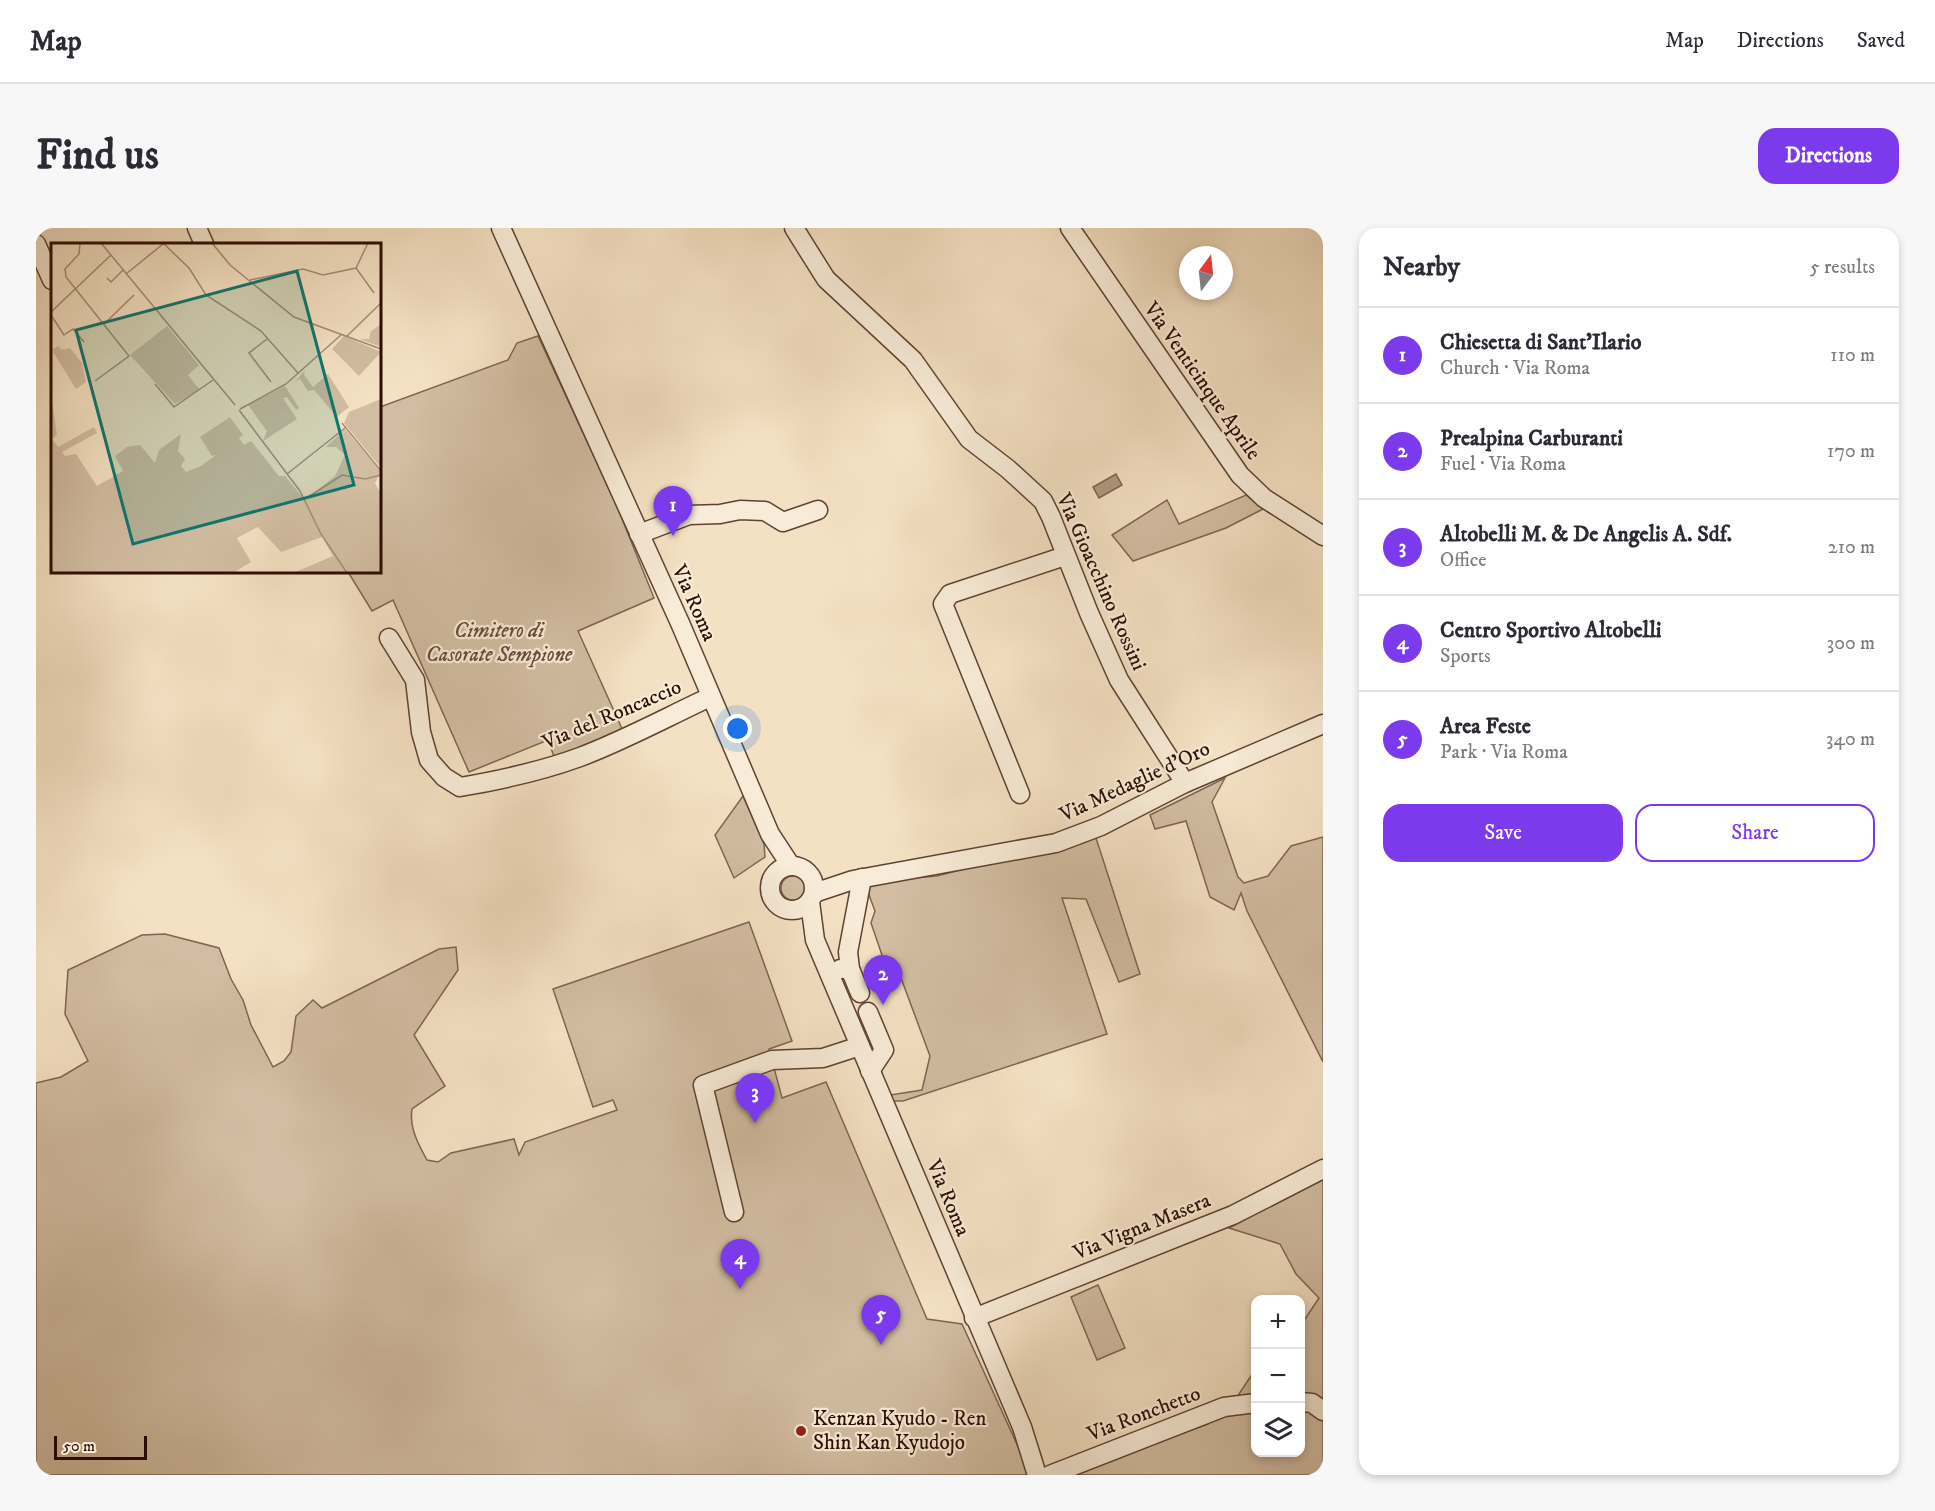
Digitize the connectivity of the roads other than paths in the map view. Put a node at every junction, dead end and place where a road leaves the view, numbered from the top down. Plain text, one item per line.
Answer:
1 (501, 228) edge
2 (794, 228) edge
3 (1076, 231) edge
4 (36, 244) edge
5 (51, 278) edge
6 (818, 510) dead end
7 (639, 534) junction
8 (1323, 536) edge
9 (1065, 556) junction
10 (389, 638) dead end
11 (710, 697) junction
12 (1323, 724) edge
13 (1185, 783) junction
14 (1020, 794) dead end
15 (770, 834) junction
16 (799, 869) junction
17 (774, 876) junction
18 (857, 879) junction
19 (812, 897) junction
20 (783, 908) junction
21 (815, 940) junction
22 (850, 969) junction
23 (829, 970) junction
24 (860, 993) dead end
25 (868, 1011) dead end
26 (860, 1046) junction
27 (870, 1071) junction
28 (1323, 1169) edge
29 (734, 1212) dead end
30 (974, 1318) junction
31 (1305, 1402) edge
32 (1251, 1404) edge
33 (1323, 1411) edge
34 (1037, 1475) edge
35 (1050, 1475) edge

1 - 7 street, Via Roma
2 - 9 street, Via Gioacchino Rossini
3 - 8 street, Via Venticinque Aprile
4 - 5 street
6 - 7 street
7 - 11 street, Via Roma
9 - 13 street, Via Gioacchino Rossini
9 - 14 street
10 - 11 street, Via del Roncaccio
11 - 15 street, Via Roma
12 - 13 street, Via Medaglie d'Oro
13 - 18 street, Via Medaglie d'Oro
15 - 16 street, Via Roma
15 - 17 street, Via Roma
16 - 17 street
16 - 18 street, Via Medaglie d'Oro
16 - 19 street, Via Roma
17 - 20 street, Via Roma
18 - 19 street, Via Medaglie d'Oro
18 - 22 street
19 - 20 street
19 - 21 street, Via Roma
20 - 21 street, Via Roma
21 - 23 street, Via Roma
22 - 23 street
22 - 24 street
23 - 26 street, Via Roma
25 - 27 street
26 - 27 street, Via Roma
26 - 29 street
27 - 30 street, Via Roma
28 - 30 street, Via Vigna Masera
30 - 34 street, Via Roma
31 - 33 street
32 - 35 street, Via Ronchetto

